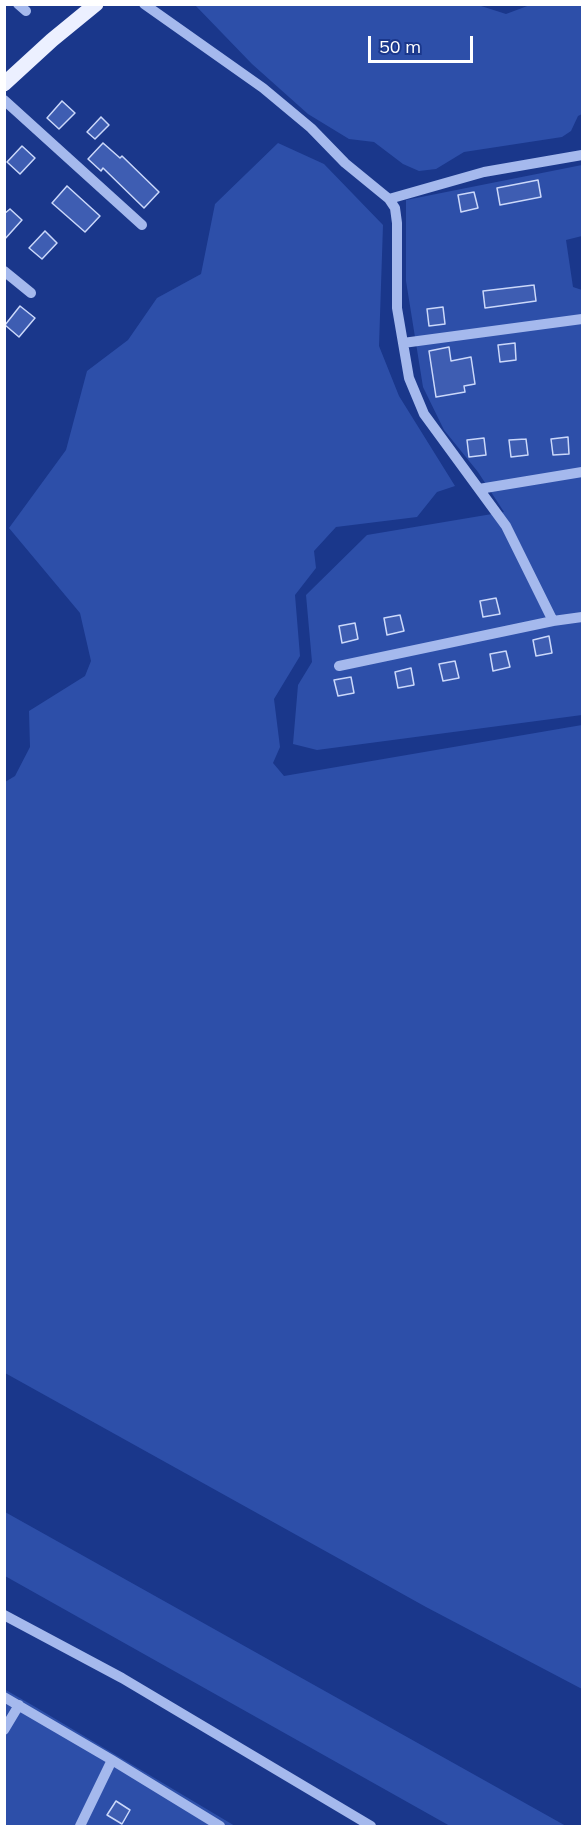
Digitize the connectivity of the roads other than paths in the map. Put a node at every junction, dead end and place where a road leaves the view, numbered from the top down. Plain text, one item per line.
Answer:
1 (96, 4) edge
2 (144, 4) edge
3 (4, 84) edge
4 (4, 100) edge
5 (582, 155) edge
6 (389, 199) junction
7 (142, 225) dead end
8 (4, 271) edge
9 (31, 293) dead end
10 (582, 319) edge
11 (403, 343) junction
12 (582, 471) edge
13 (479, 489) junction
14 (582, 617) edge
15 (553, 621) junction
16 (339, 666) dead end
17 (4, 1615) edge
18 (4, 1697) edge
19 (19, 1705) junction
20 (4, 1730) edge
21 (112, 1760) junction
22 (213, 1825) edge
23 (80, 1827) edge
24 (371, 1827) edge

1 - 3 main road
2 - 6 street
4 - 7 street
5 - 6 street
6 - 11 street
8 - 9 street
10 - 11 street
11 - 13 street
12 - 13 street
13 - 15 street
14 - 15 street
15 - 16 street
17 - 24 street
18 - 19 street
19 - 20 street
19 - 21 street
21 - 22 street
21 - 23 street

